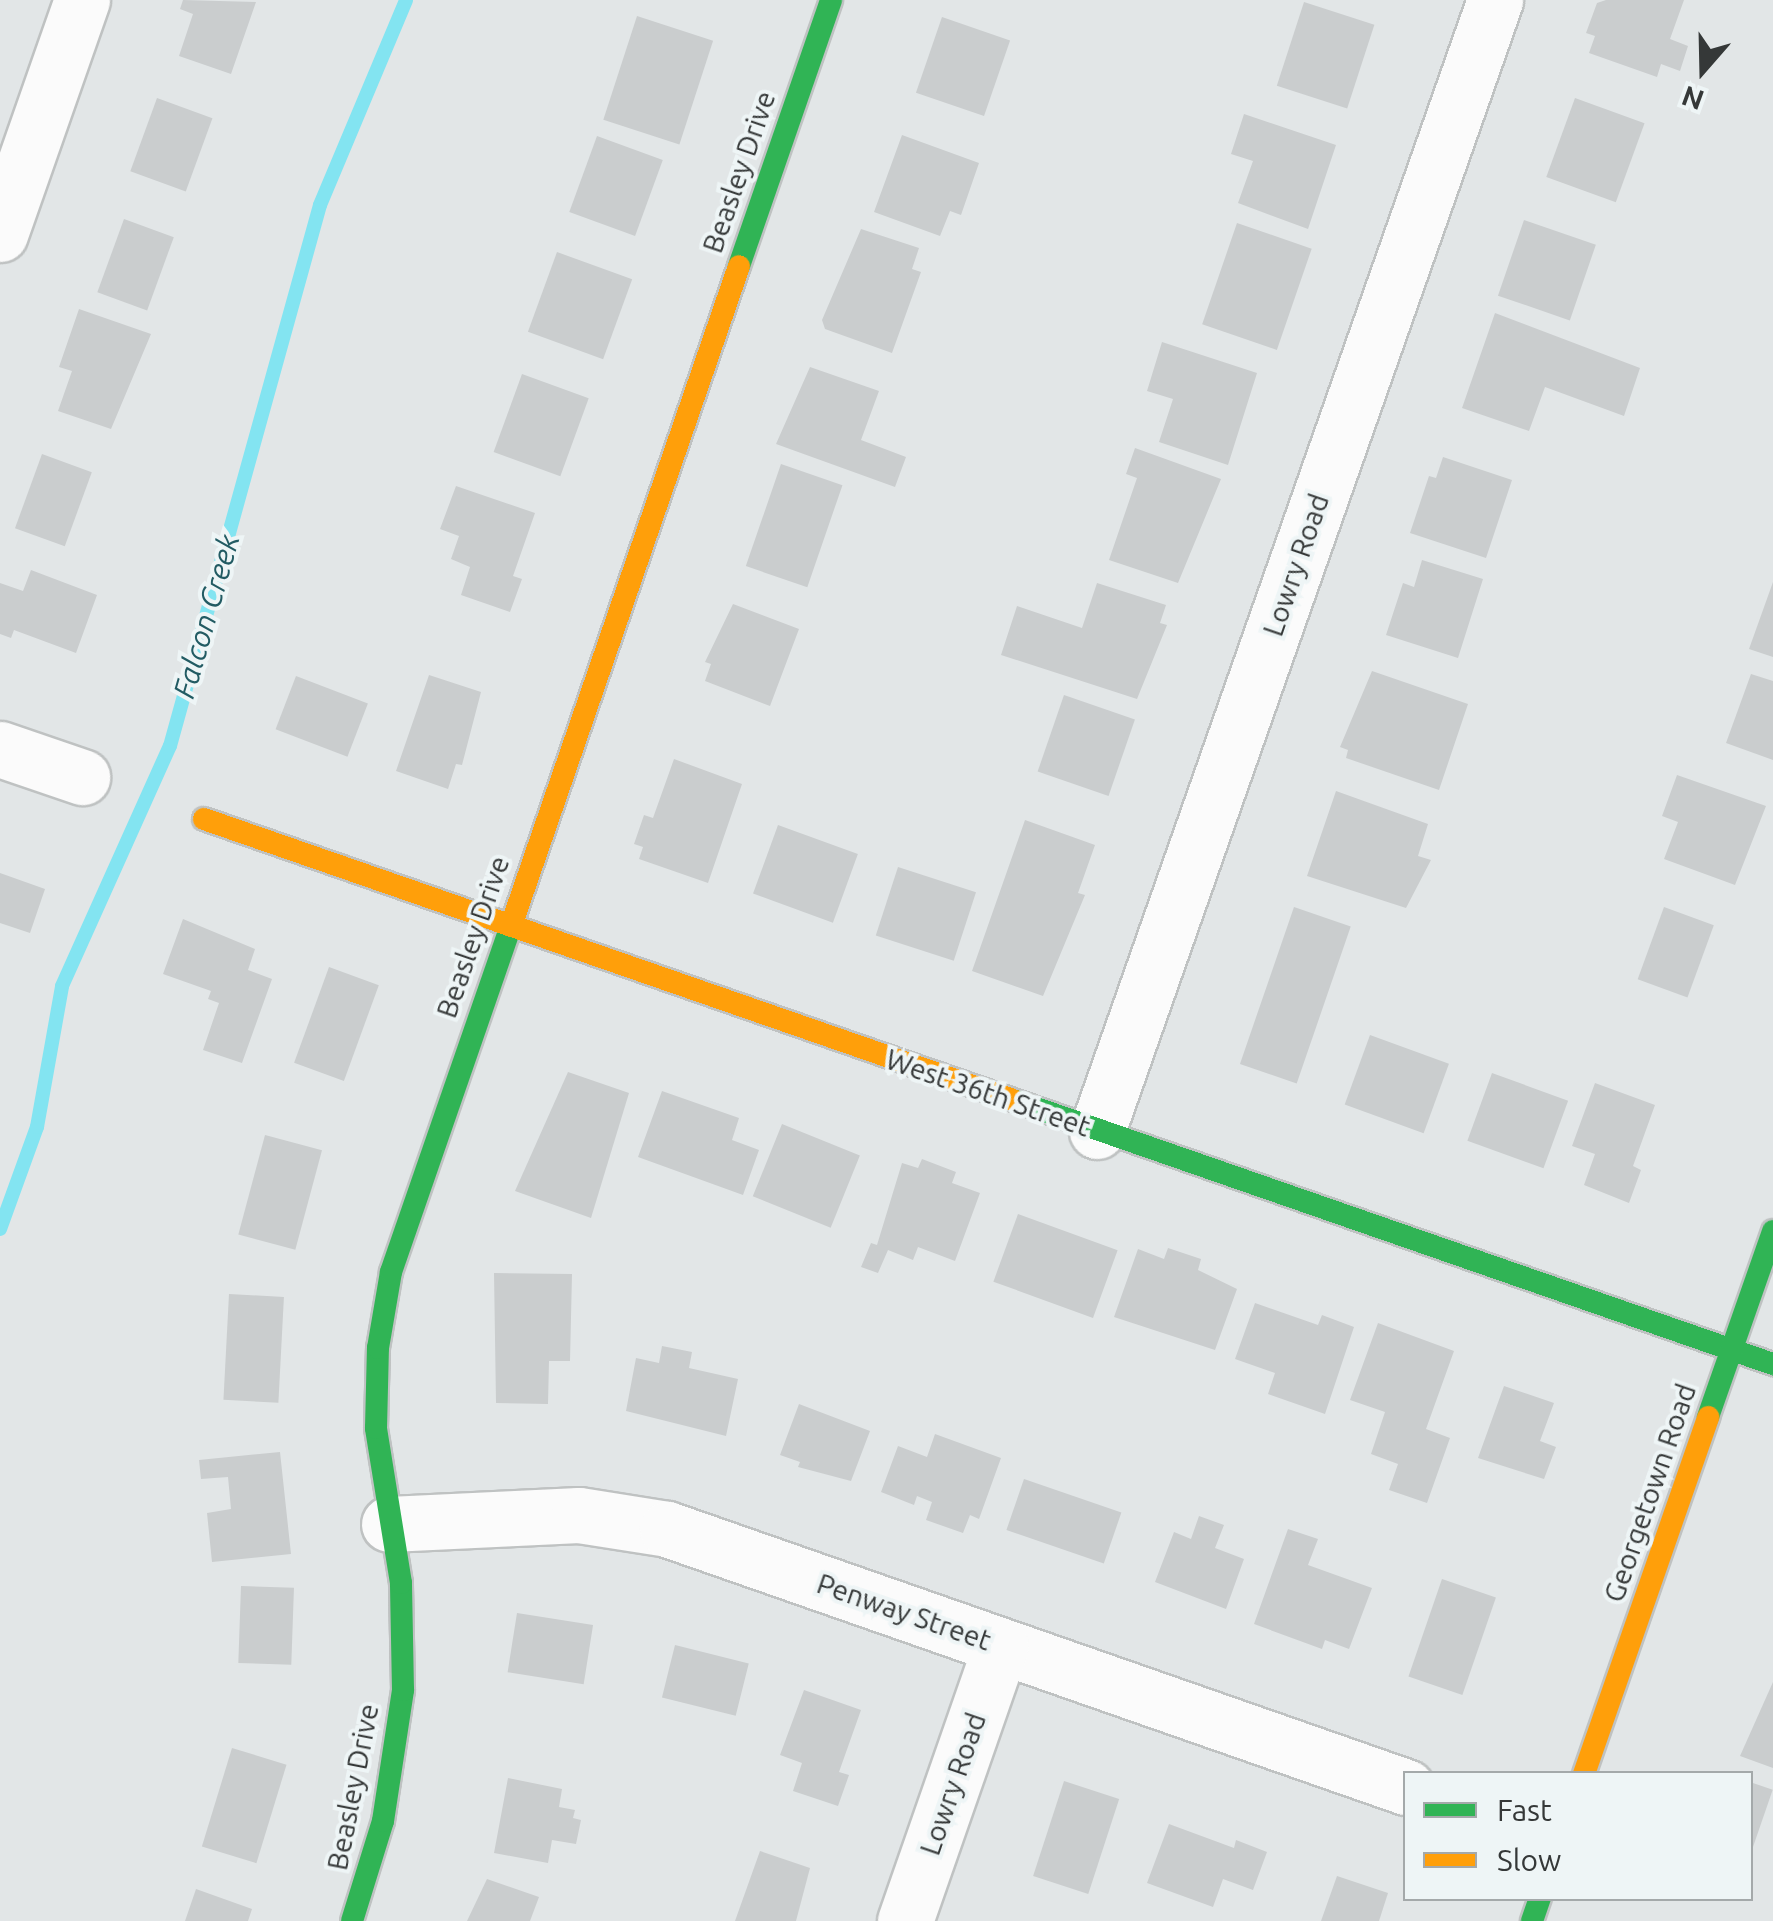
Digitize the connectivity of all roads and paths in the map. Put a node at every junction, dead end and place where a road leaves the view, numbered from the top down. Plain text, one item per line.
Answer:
1 (82, 0) edge
2 (831, 0) edge
3 (1495, 0) edge
4 (0, 234) edge
5 (0, 749) edge
6 (82, 777) dead end
7 (204, 819) dead end
8 (509, 926) junction
9 (1097, 1131) junction
10 (1773, 1231) edge
11 (1732, 1350) junction
12 (1773, 1364) edge
13 (389, 1524) junction
14 (1000, 1646) junction
15 (1585, 1771) edge
16 (1403, 1786) edge
17 (352, 1921) edge
18 (905, 1921) edge

1 - 4 street
2 - 8 street, Beasley Drive
3 - 9 street, Lowry Road
5 - 6 street
7 - 8 street, West 36th Street
8 - 9 street, West 36th Street
8 - 13 street, Beasley Drive
9 - 11 street, West 36th Street
10 - 11 street, Georgetown Road
11 - 12 street, West 36th Street
11 - 15 street, Georgetown Road
13 - 14 street, Penway Street
13 - 17 street, Beasley Drive
14 - 16 street, Penway Street
14 - 18 street, Lowry Road

